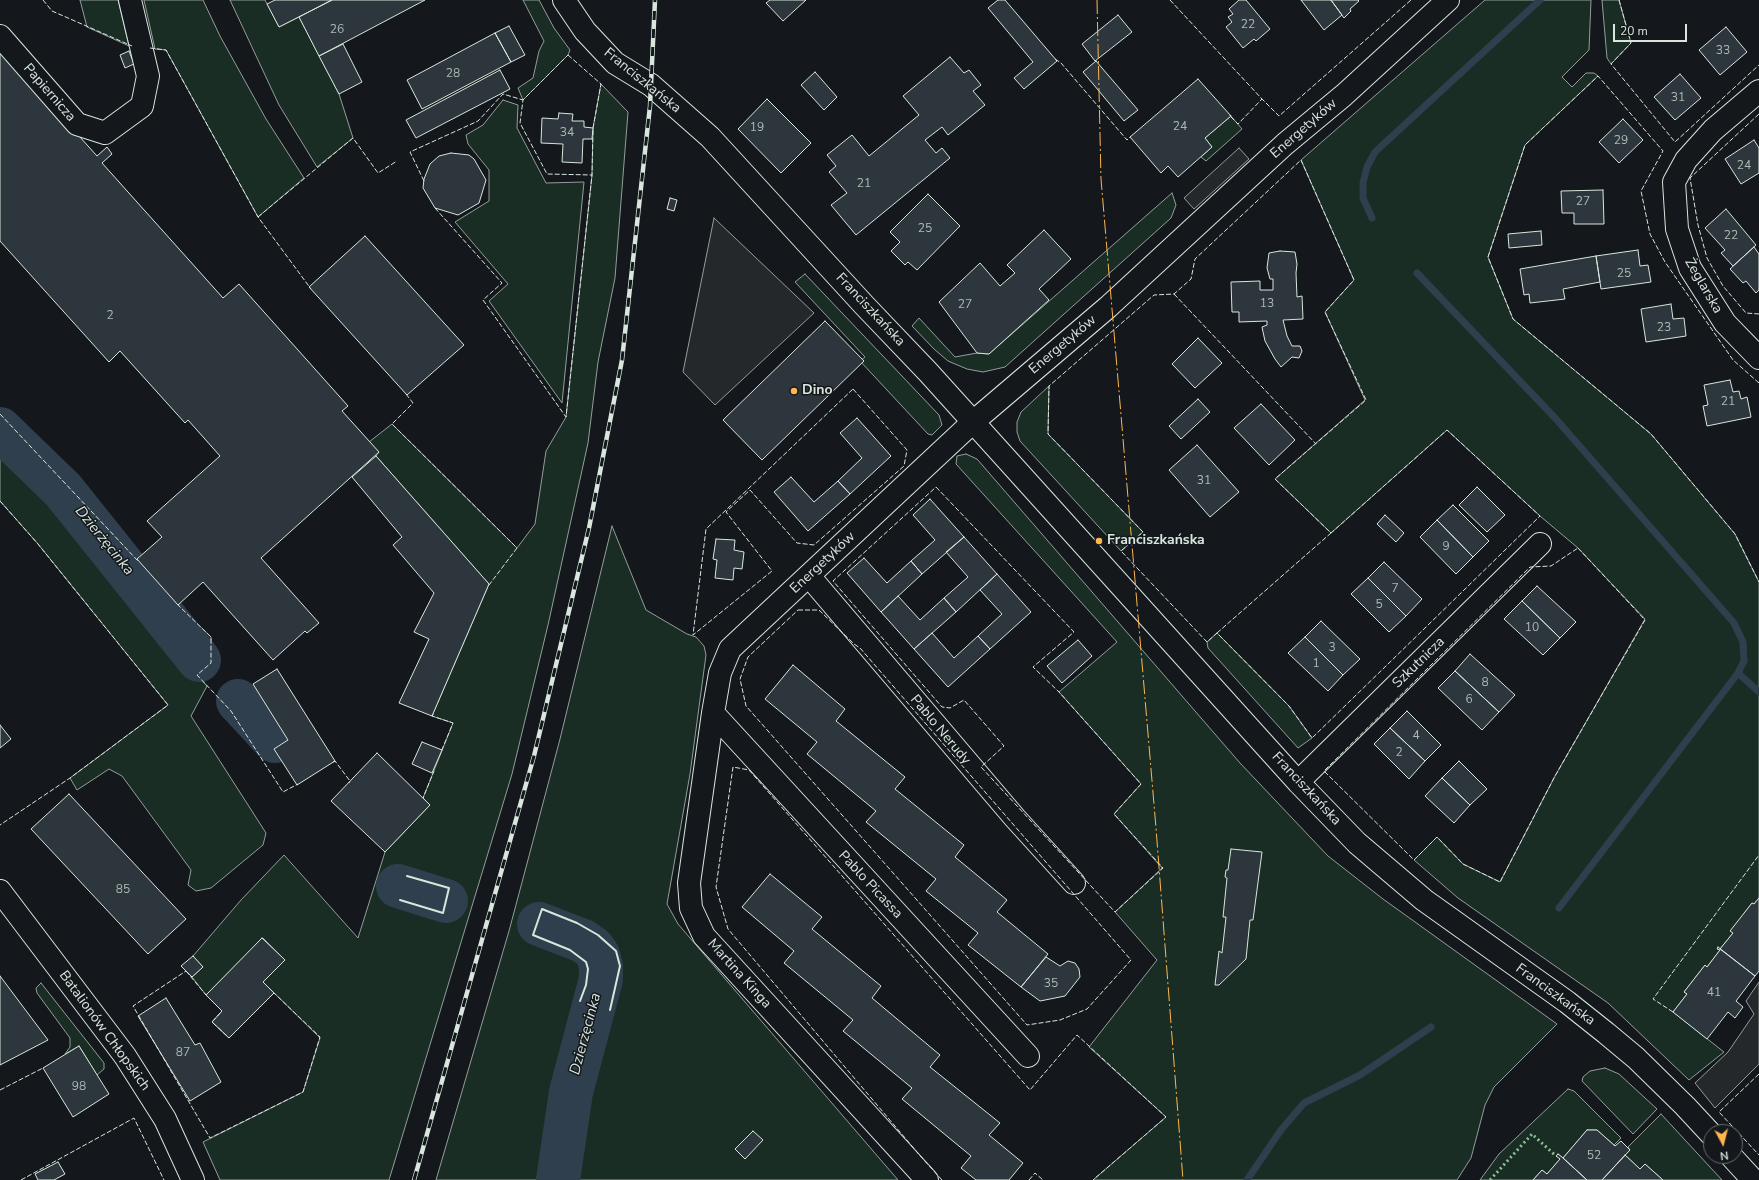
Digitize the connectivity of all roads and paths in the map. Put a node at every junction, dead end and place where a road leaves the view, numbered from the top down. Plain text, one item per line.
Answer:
1 (130, 0) edge
2 (564, 0) edge
3 (1448, 0) edge
4 (0, 36) edge
5 (1759, 91) edge
6 (1755, 348) edge
7 (973, 422) junction
8 (1540, 544) dead end
9 (809, 576) junction
10 (713, 713) junction
11 (1298, 782) junction
12 (1074, 883) dead end
13 (0, 891) edge
14 (1028, 1056) dead end
15 (1703, 1125) edge
16 (1738, 1164) edge
17 (193, 1180) edge
18 (927, 1180) edge
19 (1753, 1180) edge

1 - 4 street, Papiernicza
2 - 7 street, Franciszkańska
3 - 7 street, Energetyków
5 - 6 street, Żeglarska
7 - 9 street, Energetyków
7 - 11 street, Franciszkańska
8 - 11 street, Szkutnicza
9 - 10 street, Energetyków
9 - 12 street, Pablo Nerudy
10 - 14 street, Pablo Picassa
10 - 18 street, Martina Kinga
11 - 15 street, Franciszkańska
13 - 17 street, Batalionów Chłopskich
16 - 19 street

